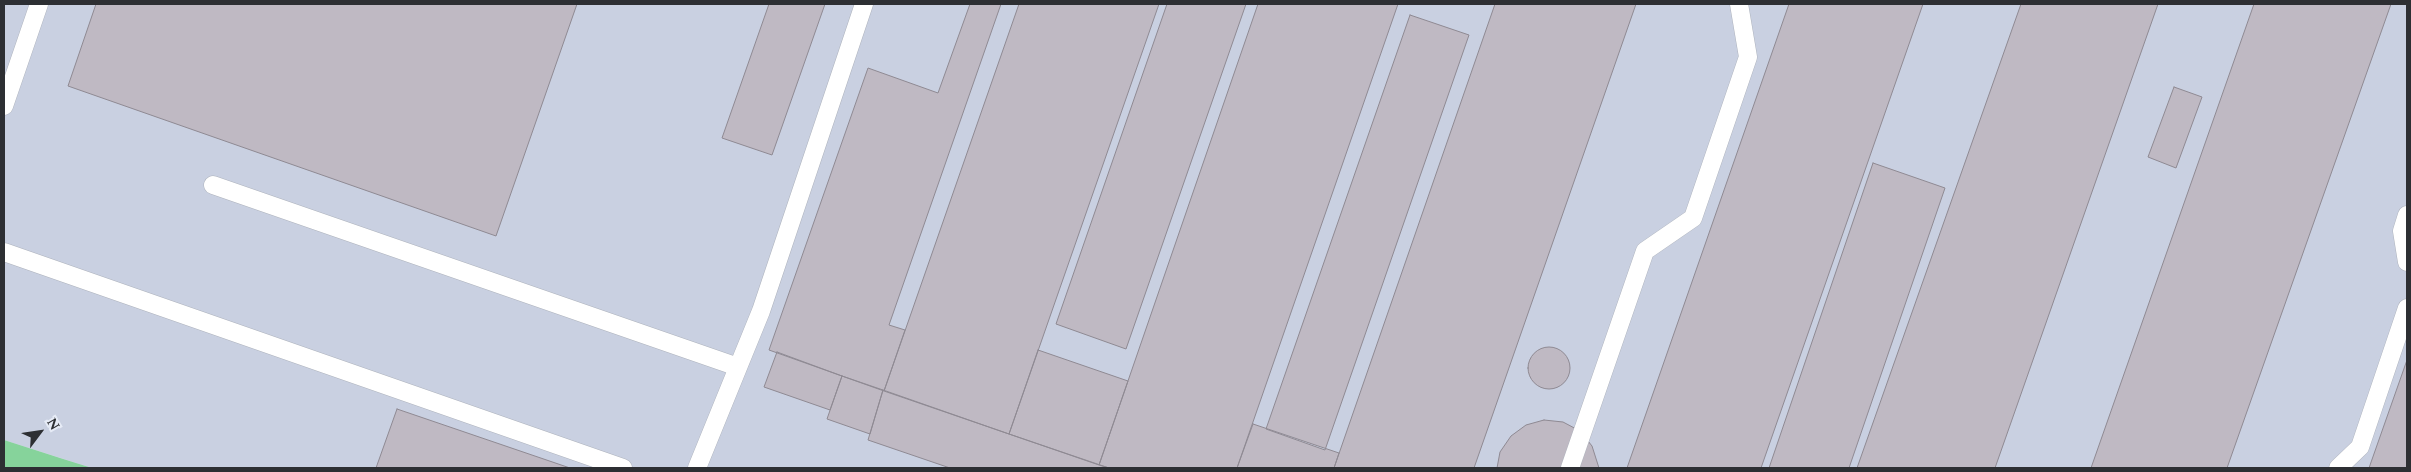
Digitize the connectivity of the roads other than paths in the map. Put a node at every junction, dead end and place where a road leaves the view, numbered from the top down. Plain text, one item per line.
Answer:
1 (39, 4) edge
2 (864, 4) edge
3 (1739, 4) edge
4 (4, 106) edge
5 (213, 185) dead end
6 (2407, 214) edge
7 (4, 252) edge
8 (2407, 262) edge
9 (2407, 308) edge
10 (738, 367) junction
11 (623, 468) edge
12 (697, 468) edge
13 (1570, 468) edge
14 (2338, 468) edge

1 - 4 lane
2 - 10 lane
3 - 13 lane
5 - 10 lane
6 - 8 lane
7 - 11 lane
9 - 14 lane
10 - 12 lane

